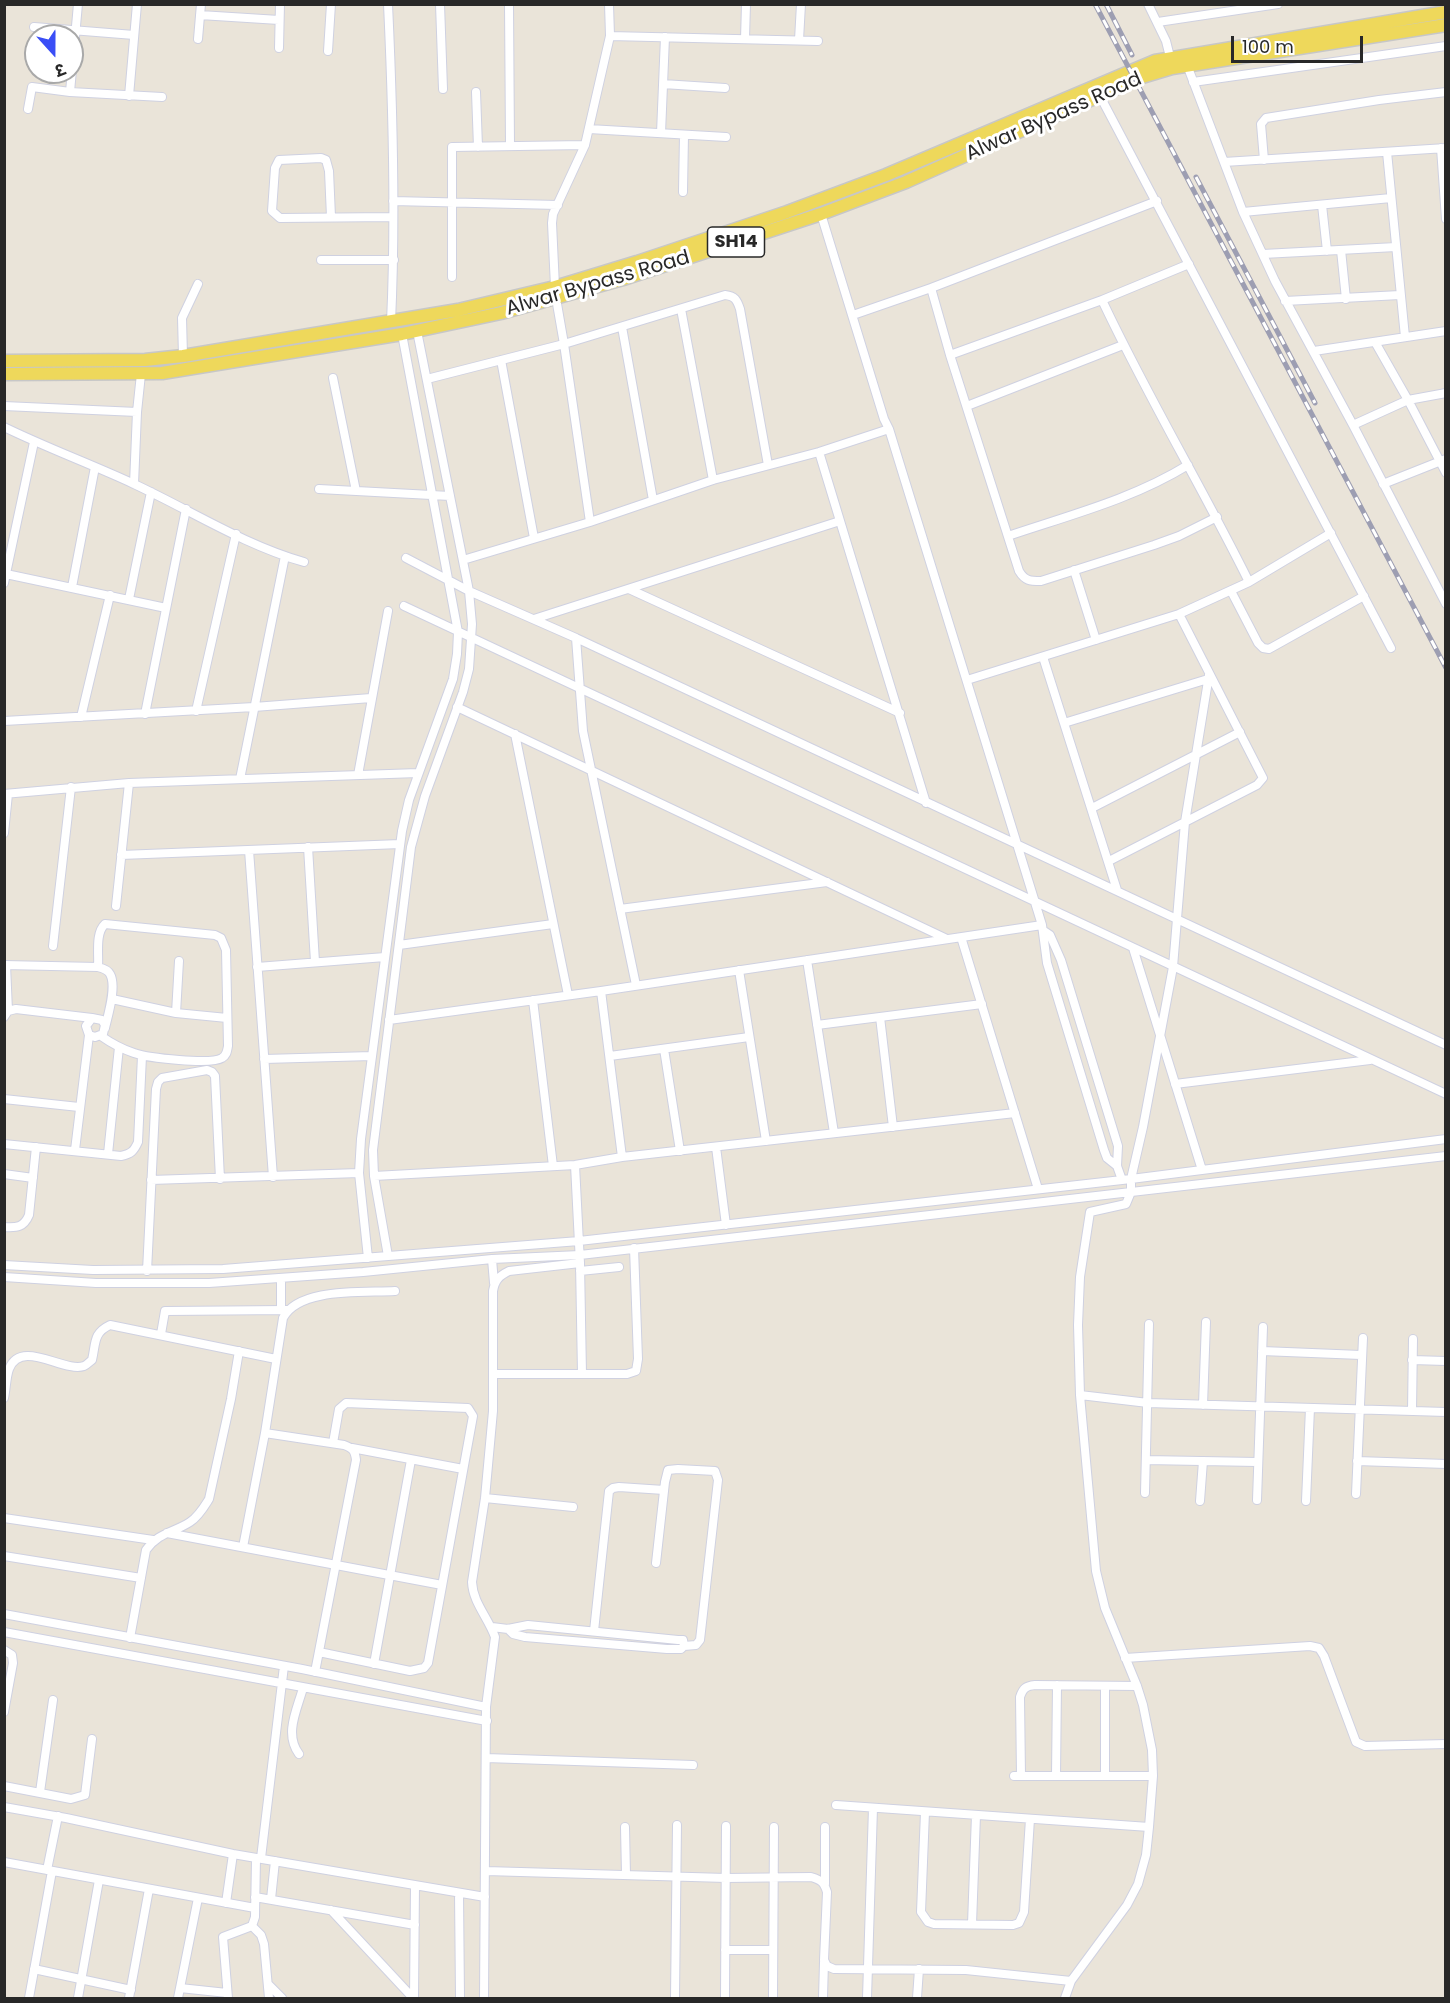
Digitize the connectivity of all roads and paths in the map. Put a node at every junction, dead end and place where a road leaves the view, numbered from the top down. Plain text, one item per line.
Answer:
1 (78, 4) edge
2 (137, 4) edge
3 (201, 4) edge
4 (280, 4) edge
5 (331, 4) edge
6 (388, 4) edge
7 (440, 4) edge
8 (509, 4) edge
9 (609, 4) edge
10 (746, 4) edge
11 (801, 4) edge
12 (1149, 4) edge
13 (1278, 4) edge
14 (1245, 7) edge
15 (1446, 12) edge
16 (200, 15) junction
17 (279, 20) junction
18 (1158, 22) junction
19 (76, 24) edge
20 (1446, 25) edge
21 (84, 30) edge
22 (134, 35) junction
23 (610, 36) junction
24 (664, 37) junction
25 (198, 39) dead end
26 (745, 39) junction
27 (799, 40) junction
28 (818, 41) dead end
29 (1446, 46) edge
30 (279, 48) dead end
31 (328, 51) dead end
32 (1171, 62) junction
33 (1187, 65) junction
34 (1193, 82) junction
35 (71, 84) edge
36 (663, 84) junction
37 (725, 88) dead end
38 (443, 89) dead end
39 (70, 92) junction
40 (476, 92) dead end
41 (1446, 92) edge
42 (129, 96) junction
43 (1100, 96) junction
44 (162, 97) dead end
45 (28, 109) dead end
46 (589, 129) junction
47 (661, 133) junction
48 (684, 135) junction
49 (726, 137) dead end
50 (585, 145) junction
51 (510, 146) junction
52 (478, 147) junction
53 (1443, 148) edge
54 (1387, 152) junction
55 (1264, 159) junction
56 (1224, 162) junction
57 (683, 192) dead end
58 (1391, 198) junction
59 (393, 201) junction
60 (1157, 201) junction
61 (452, 203) junction
62 (558, 205) junction
63 (1322, 205) junction
64 (1244, 212) junction
65 (821, 214) junction
66 (393, 217) junction
67 (331, 218) junction
68 (1446, 219) edge
69 (1396, 247) junction
70 (1341, 250) junction
71 (1327, 251) junction
72 (1263, 254) junction
73 (321, 260) dead end
74 (394, 260) junction
75 (1190, 264) junction
76 (452, 277) dead end
77 (198, 284) dead end
78 (931, 288) junction
79 (555, 292) junction
80 (1400, 296) junction
81 (1346, 299) junction
82 (1102, 300) junction
83 (1285, 301) junction
84 (681, 309) junction
85 (853, 315) junction
86 (391, 322) junction
87 (622, 327) junction
88 (417, 331) junction
89 (1446, 331) edge
90 (402, 334) junction
91 (1405, 337) junction
92 (1375, 342) junction
93 (564, 344) junction
94 (1123, 345) junction
95 (1314, 351) junction
96 (950, 355) junction
97 (183, 356) junction
98 (501, 360) junction
99 (4, 361) edge
100 (4, 374) edge
101 (141, 374) junction
102 (333, 378) dead end
103 (428, 379) junction
104 (1446, 393) edge
105 (1408, 399) junction
106 (4, 406) edge
107 (967, 406) junction
108 (137, 412) junction
109 (1353, 425) junction
110 (4, 426) edge
111 (889, 429) junction
112 (34, 442) junction
113 (819, 452) junction
114 (1442, 460) edge
115 (768, 465) junction
116 (1188, 465) junction
117 (95, 467) junction
118 (1446, 474) edge
119 (712, 480) junction
120 (134, 484) junction
121 (1383, 484) junction
122 (319, 489) dead end
123 (356, 491) junction
124 (151, 492) junction
125 (433, 496) junction
126 (450, 496) junction
127 (653, 500) junction
128 (186, 509) junction
129 (1217, 517) junction
130 (840, 521) junction
131 (590, 522) junction
132 (1331, 533) junction
133 (236, 534) junction
134 (1008, 536) junction
135 (534, 538) junction
136 (285, 556) junction
137 (406, 558) dead end
138 (463, 560) junction
139 (304, 562) dead end
140 (1074, 570) junction
141 (6, 574) junction
142 (449, 580) junction
143 (1249, 582) junction
144 (4, 583) edge
145 (72, 587) junction
146 (629, 589) junction
147 (469, 591) junction
148 (1231, 591) junction
149 (110, 595) junction
150 (1364, 596) junction
151 (129, 599) junction
152 (1446, 604) edge
153 (404, 606) dead end
154 (166, 608) junction
155 (388, 611) dead end
156 (1179, 614) junction
157 (534, 619) junction
158 (458, 632) junction
159 (471, 638) junction
160 (576, 638) junction
161 (1096, 640) junction
162 (1391, 648) dead end
163 (1043, 657) junction
164 (1209, 677) junction
165 (967, 680) junction
166 (580, 690) junction
167 (371, 698) junction
168 (254, 707) junction
169 (458, 707) junction
170 (196, 711) junction
171 (900, 713) junction
172 (145, 714) junction
173 (81, 717) junction
174 (4, 722) edge
175 (1064, 723) junction
176 (1240, 732) junction
177 (514, 734) junction
178 (1196, 755) junction
179 (590, 770) junction
180 (418, 773) junction
181 (358, 775) junction
182 (240, 779) junction
183 (129, 783) junction
184 (71, 787) junction
185 (6, 794) edge
186 (926, 803) junction
187 (1092, 808) junction
188 (1185, 822) junction
189 (4, 833) edge
190 (400, 844) junction
191 (1019, 846) junction
192 (308, 848) junction
193 (249, 850) junction
194 (121, 855) junction
195 (1108, 861) junction
196 (827, 882) junction
197 (1116, 890) junction
198 (1035, 903) junction
199 (116, 906) dead end
200 (620, 909) junction
201 (1177, 920) junction
202 (553, 924) junction
203 (1043, 928) junction
204 (961, 937) junction
205 (947, 939) junction
206 (399, 945) junction
207 (53, 946) dead end
208 (1133, 948) junction
209 (385, 957) junction
210 (807, 960) junction
211 (179, 961) dead end
212 (315, 962) junction
213 (5, 965) edge
214 (98, 967) junction
215 (257, 967) junction
216 (1173, 967) junction
217 (739, 970) junction
218 (636, 985) junction
219 (601, 991) junction
220 (568, 996) junction
221 (112, 999) junction
222 (532, 1000) junction
223 (982, 1004) junction
224 (176, 1012) junction
225 (6, 1014) edge
226 (227, 1017) junction
227 (880, 1017) junction
228 (92, 1018) junction
229 (389, 1020) junction
230 (817, 1025) junction
231 (103, 1032) junction
232 (89, 1035) junction
233 (750, 1037) junction
234 (1160, 1037) junction
235 (1446, 1046) edge
236 (119, 1047) junction
237 (664, 1049) junction
238 (142, 1056) junction
239 (372, 1056) junction
240 (610, 1056) junction
241 (264, 1059) junction
242 (1373, 1060) junction
243 (1175, 1084) junction
244 (1446, 1094) edge
245 (4, 1099) edge
246 (79, 1107) junction
247 (1015, 1113) junction
248 (893, 1126) junction
249 (834, 1133) junction
250 (1446, 1139) edge
251 (766, 1141) junction
252 (4, 1144) edge
253 (36, 1147) junction
254 (717, 1147) junction
255 (75, 1150) junction
256 (680, 1151) junction
257 (108, 1154) junction
258 (1446, 1156) edge
259 (622, 1157) junction
260 (575, 1165) junction
261 (553, 1166) junction
262 (1117, 1166) junction
263 (1202, 1170) junction
264 (359, 1173) junction
265 (4, 1174) edge
266 (374, 1176) junction
267 (273, 1177) junction
268 (33, 1178) junction
269 (220, 1179) junction
270 (1131, 1179) junction
271 (152, 1180) junction
272 (1122, 1180) junction
273 (1038, 1189) junction
274 (1131, 1191) junction
275 (1088, 1196) junction
276 (1090, 1212) junction
277 (726, 1225) junction
278 (4, 1227) edge
279 (579, 1241) junction
280 (634, 1248) junction
281 (388, 1256) junction
282 (368, 1258) junction
283 (492, 1259) junction
284 (580, 1263) junction
285 (4, 1265) edge
286 (619, 1268) dead end
287 (147, 1270) junction
288 (4, 1277) edge
289 (281, 1279) junction
290 (494, 1282) junction
291 (395, 1291) dead end
292 (284, 1310) junction
293 (1206, 1322) dead end
294 (1149, 1324) dead end
295 (1263, 1327) dead end
296 (161, 1334) junction
297 (1363, 1338) dead end
298 (1413, 1339) dead end
299 (239, 1351) junction
300 (1262, 1351) junction
301 (1361, 1355) junction
302 (276, 1359) junction
303 (1412, 1360) junction
304 (1446, 1361) edge
305 (494, 1374) junction
306 (582, 1374) junction
307 (1080, 1395) junction
308 (4, 1398) edge
309 (1148, 1403) junction
310 (1203, 1405) junction
311 (1260, 1407) junction
312 (1310, 1408) junction
313 (1359, 1410) junction
314 (1412, 1411) junction
315 (1446, 1412) edge
316 (265, 1432) junction
317 (333, 1443) junction
318 (352, 1448) junction
319 (411, 1460) junction
320 (1146, 1460) junction
321 (1203, 1461) junction
322 (1358, 1461) junction
323 (1257, 1462) junction
324 (1446, 1464) edge
325 (463, 1469) junction
326 (664, 1490) junction
327 (1145, 1493) dead end
328 (1356, 1494) dead end
329 (485, 1498) junction
330 (1257, 1500) dead end
331 (1200, 1501) dead end
332 (1306, 1501) dead end
333 (573, 1507) dead end
334 (4, 1518) edge
335 (165, 1533) junction
336 (153, 1540) junction
337 (243, 1547) junction
338 (4, 1556) edge
339 (656, 1563) dead end
340 (336, 1564) junction
341 (390, 1575) junction
342 (141, 1578) junction
343 (442, 1586) junction
344 (4, 1614) edge
345 (492, 1627) junction
346 (508, 1629) junction
347 (4, 1632) edge
348 (594, 1632) junction
349 (130, 1638) junction
350 (684, 1646) junction
351 (4, 1650) edge
352 (319, 1652) junction
353 (1125, 1658) junction
354 (374, 1664) junction
355 (284, 1666) junction
356 (315, 1672) junction
357 (281, 1683) junction
358 (1057, 1685) junction
359 (1105, 1686) junction
360 (1137, 1686) junction
361 (303, 1688) junction
362 (53, 1700) dead end
363 (486, 1707) junction
364 (4, 1712) edge
365 (487, 1721) junction
366 (92, 1739) dead end
367 (1446, 1744) edge
368 (299, 1754) dead end
369 (486, 1758) junction
370 (693, 1765) dead end
371 (1056, 1776) junction
372 (1105, 1776) junction
373 (1153, 1776) junction
374 (4, 1786) edge
375 (40, 1792) junction
376 (836, 1805) dead end
377 (4, 1806) edge
378 (873, 1808) junction
379 (925, 1812) junction
380 (976, 1815) junction
381 (58, 1816) junction
382 (1030, 1819) junction
383 (677, 1825) dead end
384 (726, 1826) dead end
385 (625, 1827) dead end
386 (774, 1827) dead end
387 (825, 1827) dead end
388 (1149, 1827) junction
389 (233, 1854) junction
390 (258, 1858) junction
391 (275, 1861) junction
392 (4, 1862) edge
393 (50, 1870) junction
394 (486, 1871) junction
395 (626, 1875) junction
396 (676, 1876) junction
397 (726, 1878) junction
398 (774, 1879) junction
399 (99, 1880) junction
400 (825, 1884) junction
401 (415, 1885) junction
402 (149, 1889) junction
403 (459, 1893) junction
404 (255, 1897) junction
405 (485, 1897) junction
406 (198, 1898) junction
407 (271, 1899) junction
408 (226, 1903) junction
409 (255, 1908) junction
410 (331, 1910) junction
411 (972, 1924) junction
412 (414, 1925) junction
413 (252, 1926) junction
414 (725, 1950) junction
415 (773, 1950) junction
416 (824, 1960) junction
417 (867, 1969) junction
418 (919, 1969) junction
419 (34, 1970) junction
420 (81, 1980) junction
421 (1071, 1981) junction
422 (268, 1984) junction
423 (180, 1988) junction
424 (130, 1994) edge
425 (227, 1996) edge
426 (29, 1998) edge
427 (78, 1998) edge
428 (178, 1998) edge
429 (269, 1998) edge
430 (282, 1998) edge
431 (414, 1998) edge
432 (460, 1998) edge
433 (484, 1998) edge
434 (675, 1998) edge
435 (725, 1998) edge
436 (773, 1998) edge
437 (823, 1998) edge
438 (867, 1998) edge
439 (918, 1998) edge
440 (1065, 1998) edge

1 - 19 street
2 - 22 street
3 - 16 street
4 - 17 street
5 - 31 street
6 - 59 street
7 - 38 street
8 - 51 street
9 - 23 street
10 - 26 street
11 - 27 street
12 - 18 street
13 - 14 street
14 - 18 street
15 - 32 main road, Alwar Bypass Road / SH14
16 - 17 street
16 - 25 street
17 - 30 street
18 - 32 street
20 - 33 main road, Alwar Bypass Road / SH14
21 - 22 street
22 - 42 street
23 - 24 street
23 - 46 street
24 - 26 street
24 - 36 street
26 - 27 street
27 - 28 street
29 - 34 street
32 - 33 main road, Alwar Bypass Road / SH14
32 - 43 main road, Alwar Bypass Road / SH14
32 - 79 main road, Alwar Bypass Road / SH14
33 - 34 street
34 - 56 street
35 - 39 street
36 - 37 street
36 - 47 street
39 - 42 street
39 - 45 street
40 - 52 street
41 - 55 street
42 - 44 street
43 - 60 street
43 - 65 main road, Alwar Bypass Road / SH14
46 - 47 street
46 - 50 street
47 - 48 street
48 - 49 street
48 - 57 street
50 - 51 street
50 - 62 street
51 - 52 street
52 - 61 street
53 - 54 street
53 - 68 street
54 - 55 street
54 - 58 street
55 - 56 street
56 - 64 street
58 - 63 street
58 - 69 street
59 - 61 street
59 - 66 street
60 - 75 street
60 - 78 street
61 - 62 street
61 - 76 street
62 - 79 street
63 - 64 street
63 - 71 street
64 - 72 street
65 - 79 main road, Alwar Bypass Road / SH14
65 - 85 street
66 - 67 street
66 - 74 street
67 - 67 street
69 - 70 street
69 - 80 street
70 - 71 street
70 - 81 street
71 - 72 street
72 - 83 street
73 - 74 street
74 - 86 street
75 - 82 street
75 - 132 street
77 - 97 street
78 - 85 street
78 - 96 street
79 - 86 main road, Alwar Bypass Road / SH14
79 - 88 main road, Alwar Bypass Road / SH14
79 - 93 street
80 - 81 street
80 - 91 street
81 - 83 street
82 - 94 street
82 - 96 street
83 - 95 street
84 - 87 street
84 - 115 street
84 - 119 street
85 - 111 street
86 - 97 main road, Alwar Bypass Road / SH14
87 - 93 street
87 - 127 street
88 - 90 main road, Alwar Bypass Road / SH14
88 - 103 street
89 - 91 street
90 - 101 main road, Alwar Bypass Road / SH14
90 - 125 street
91 - 92 street
92 - 95 street
92 - 105 street
93 - 98 street
93 - 131 street
94 - 107 street
94 - 116 street
95 - 109 street
96 - 107 street
97 - 99 main road, Alwar Bypass Road / SH14
98 - 103 street
98 - 135 street
100 - 101 main road, Alwar Bypass Road / SH14
101 - 108 street
102 - 123 street
103 - 126 street
104 - 105 street
105 - 109 street
105 - 114 street
106 - 108 street
107 - 134 street
108 - 120 street
109 - 121 street
110 - 112 street
111 - 113 street
111 - 165 street
112 - 117 street
112 - 141 street
113 - 115 street
113 - 130 street
114 - 118 street
114 - 121 street
115 - 119 street
116 - 129 street
116 - 134 street
117 - 120 street
117 - 145 street
119 - 127 street
120 - 124 street
121 - 152 street
122 - 123 street
123 - 125 street
124 - 128 street
124 - 151 street
125 - 126 street
125 - 142 street
126 - 138 street
127 - 131 street
128 - 133 street
128 - 154 street
129 - 140 street
129 - 143 street
130 - 146 street
130 - 171 street
131 - 135 street
132 - 143 street
132 - 150 street
133 - 136 street
133 - 170 street
134 - 140 street
135 - 138 street
136 - 139 street
136 - 168 street
137 - 142 street
138 - 147 street
140 - 161 street
141 - 144 street
141 - 145 street
142 - 147 street
142 - 158 street
143 - 148 street
145 - 149 street
146 - 157 street
146 - 171 street
147 - 157 street
147 - 159 street
148 - 150 street
148 - 156 street
149 - 151 street
149 - 173 street
150 - 162 street
151 - 154 street
153 - 158 street
154 - 172 street
155 - 167 street
156 - 161 street
156 - 164 street
157 - 160 street
158 - 159 street
158 - 180 street
159 - 166 street
159 - 169 street
160 - 166 street
160 - 186 street
161 - 163 street
163 - 165 street
163 - 175 street
164 - 175 street
164 - 176 street
164 - 178 street
165 - 191 street
166 - 179 street
166 - 198 street
167 - 168 street
167 - 181 street
168 - 170 street
168 - 182 street
169 - 177 street
169 - 206 street
170 - 172 street
171 - 186 street
172 - 173 street
173 - 174 street
175 - 187 street
176 - 178 street
176 - 188 street
177 - 179 street
177 - 202 street
178 - 187 street
178 - 188 street
179 - 196 street
179 - 200 street
180 - 181 street
180 - 190 street
181 - 182 street
182 - 183 street
183 - 184 street
183 - 194 street
184 - 185 street
184 - 207 street
185 - 189 street
186 - 191 street
187 - 195 street
188 - 195 street
188 - 201 street
190 - 192 street
190 - 209 street
191 - 197 street
191 - 198 street
192 - 193 street
192 - 212 street
193 - 194 street
193 - 215 street
194 - 199 street
195 - 197 street
196 - 200 street
196 - 205 street
197 - 201 street
198 - 203 street
198 - 208 street
200 - 218 street
201 - 216 street
201 - 235 street
202 - 206 street
202 - 220 street
203 - 204 street
203 - 262 street
203 - 262 street
204 - 205 street
204 - 223 street
205 - 210 street
206 - 229 street
208 - 216 street
208 - 234 street
209 - 212 street
209 - 239 street
210 - 217 street
210 - 230 street
211 - 224 street
212 - 215 street
213 - 214 street
213 - 225 street
214 - 221 street
214 - 226 street
215 - 241 street
216 - 234 street
216 - 242 street
217 - 218 street
217 - 233 street
218 - 219 street
219 - 220 street
219 - 240 street
220 - 222 street
221 - 224 street
221 - 231 street
222 - 229 street
222 - 261 street
223 - 227 street
223 - 247 street
224 - 226 street
225 - 228 street
226 - 238 street
227 - 230 street
227 - 248 street
228 - 231 street
228 - 232 street
229 - 266 street
230 - 249 street
231 - 232 street
231 - 236 street
232 - 246 street
233 - 237 street
233 - 251 street
234 - 243 street
234 - 270 street
236 - 238 street
236 - 257 street
237 - 240 street
237 - 256 street
238 - 257 street
239 - 241 street
239 - 264 street
240 - 259 street
241 - 267 street
242 - 243 street
242 - 244 street
243 - 263 street
245 - 246 street
246 - 255 street
247 - 248 street
247 - 273 street
248 - 249 street
249 - 251 street
250 - 263 street
251 - 254 street
252 - 253 street
253 - 255 street
253 - 268 street
254 - 256 street
254 - 277 street
255 - 257 street
256 - 259 street
258 - 274 street
259 - 260 street
260 - 261 street
260 - 279 street
261 - 266 street
262 - 272 street
263 - 270 street
264 - 267 street
264 - 282 street
265 - 268 street
266 - 281 street
267 - 269 street
268 - 278 street
269 - 271 street
269 - 271 street
270 - 272 street
270 - 274 street
271 - 287 street
272 - 273 street
273 - 277 street
274 - 275 street
274 - 276 street
275 - 276 street
275 - 280 street
276 - 307 street
277 - 279 street
279 - 281 street
279 - 284 street
280 - 284 street
280 - 306 street
281 - 282 street
282 - 287 street
283 - 284 street
283 - 289 street
283 - 290 street
284 - 286 street
284 - 290 street
284 - 306 street
285 - 287 street
288 - 289 street
289 - 292 street
290 - 305 street
291 - 292 street
292 - 296 street
292 - 302 street
293 - 310 street
294 - 309 street
295 - 300 street
296 - 299 street
296 - 308 street
297 - 301 street
298 - 303 street
299 - 302 street
299 - 335 street
300 - 301 street
300 - 311 street
301 - 313 street
302 - 316 street
303 - 304 street
303 - 314 street
305 - 306 street
305 - 329 street
307 - 309 street
307 - 353 street
309 - 310 street
309 - 320 street
310 - 311 street
311 - 312 street
311 - 323 street
312 - 313 street
312 - 332 street
313 - 314 street
313 - 322 street
314 - 315 street
316 - 317 street
316 - 337 street
317 - 318 street
317 - 325 street
318 - 319 street
318 - 340 street
319 - 325 street
319 - 341 street
320 - 321 street
320 - 327 street
321 - 323 street
321 - 331 street
322 - 324 street
322 - 328 street
323 - 330 street
325 - 343 street
326 - 339 street
326 - 348 street
326 - 350 street
329 - 333 street
329 - 345 street
334 - 336 street
335 - 336 street
335 - 337 street
336 - 342 street
337 - 340 street
338 - 342 street
340 - 341 street
340 - 352 street
341 - 343 street
341 - 354 street
342 - 349 street
343 - 354 street
344 - 349 street
345 - 346 street
345 - 363 street
346 - 348 street
346 - 350 street
347 - 357 street
348 - 350 street
349 - 355 street
351 - 364 street
352 - 354 street
352 - 356 street
353 - 360 street
353 - 367 street
355 - 356 street
355 - 357 street
356 - 363 street
357 - 361 street
357 - 390 street
358 - 359 street
358 - 371 street
358 - 371 street
359 - 360 street
359 - 372 street
360 - 373 street
361 - 365 street
361 - 368 street
362 - 375 street
363 - 365 street
365 - 369 street
366 - 375 street
369 - 370 street
369 - 394 street
371 - 372 street
372 - 373 street
373 - 388 street
374 - 375 street
376 - 378 street
377 - 381 street
378 - 379 street
378 - 417 street
379 - 380 street
379 - 411 street
380 - 382 street
380 - 411 street
381 - 389 street
381 - 393 street
382 - 388 street
382 - 411 street
383 - 396 street
384 - 397 street
385 - 395 street
386 - 398 street
387 - 400 street
388 - 421 street
389 - 390 street
389 - 408 street
390 - 391 street
390 - 404 street
391 - 401 street
391 - 407 street
392 - 393 street
393 - 399 street
393 - 419 street
394 - 395 street
394 - 405 street
395 - 396 street
396 - 397 street
396 - 434 street
397 - 398 street
397 - 414 street
398 - 400 street
398 - 415 street
399 - 402 street
399 - 420 street
400 - 416 street
401 - 403 street
401 - 412 street
402 - 406 street
402 - 424 street
403 - 405 street
403 - 432 street
404 - 407 street
404 - 409 street
405 - 433 street
406 - 408 street
406 - 423 street
407 - 410 street
408 - 409 street
409 - 413 street
410 - 412 street
410 - 431 street
412 - 431 street
413 - 422 street
413 - 425 street
414 - 415 street
414 - 435 street
415 - 436 street
416 - 417 street
416 - 437 street
417 - 418 street
417 - 438 street
418 - 421 street
418 - 439 street
419 - 420 street
419 - 426 street
420 - 424 street
420 - 427 street
421 - 440 street
422 - 429 street
422 - 430 street
423 - 425 street
423 - 428 street

